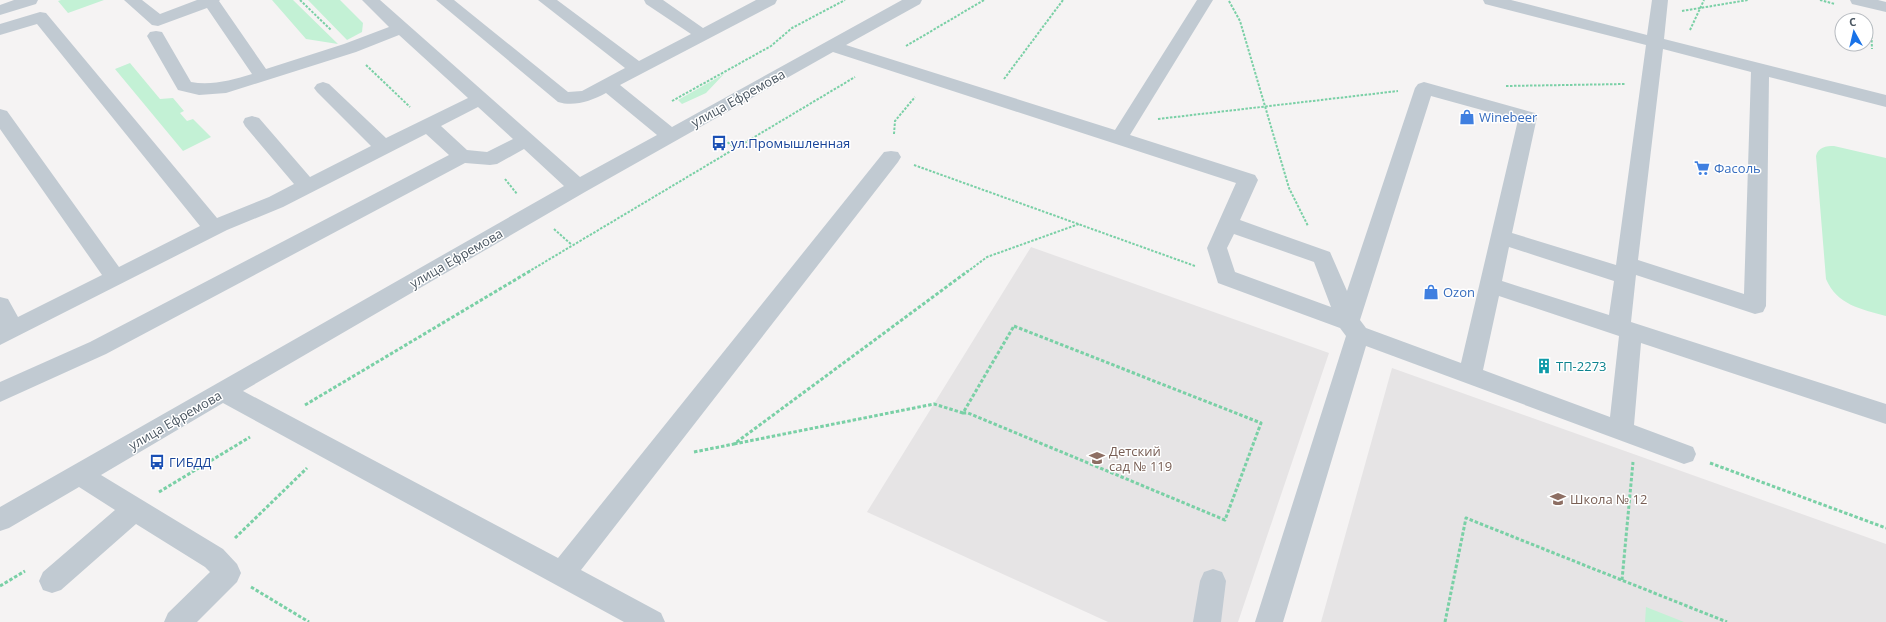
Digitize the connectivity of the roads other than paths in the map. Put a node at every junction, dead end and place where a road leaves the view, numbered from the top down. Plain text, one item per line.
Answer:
1 (30, 0) edge
2 (212, 0) edge
3 (370, 0) edge
4 (444, 0) edge
5 (546, 0) edge
6 (652, 0) edge
7 (914, 0) edge
8 (1206, 0) edge
9 (1490, 0) edge
10 (1858, 0) edge
11 (765, 1) edge
12 (140, 2) edge
13 (1886, 6) edge
14 (1659, 7) edge
15 (0, 10) edge
16 (401, 28) junction
17 (157, 29) junction
18 (0, 30) edge
19 (703, 35) junction
20 (1655, 42) junction
21 (832, 46) junction
22 (638, 69) junction
23 (1760, 69) junction
24 (262, 76) junction
25 (608, 85) junction
26 (323, 88) dead end
27 (480, 99) junction
28 (1886, 101) edge
29 (0, 115) edge
30 (252, 122) dead end
31 (428, 125) junction
32 (1124, 131) junction
33 (671, 136) junction
34 (525, 140) junction
35 (384, 147) junction
36 (462, 156) junction
37 (891, 157) road end
38 (307, 186) junction
39 (578, 188) junction
40 (1228, 224) junction
41 (213, 228) junction
42 (1501, 237) junction
43 (1626, 270) junction
44 (115, 278) junction
45 (1490, 285) junction
46 (0, 305) edge
47 (1353, 328) junction
48 (1625, 329) junction
49 (7, 332) edge
50 (1470, 375) junction
51 (0, 392) edge
52 (223, 392) junction
53 (1886, 414) edge
54 (1628, 433) junction
55 (1684, 454) road end
56 (80, 475) junction
57 (133, 508) junction
58 (0, 520) edge
59 (562, 574) junction
60 (1213, 581) dead end
61 (52, 582) dead end
62 (634, 618) edge
63 (178, 622) edge
64 (1207, 622) edge
65 (1269, 622) edge

1 - 15 street
2 - 17 street
2 - 24 street
3 - 16 street
4 - 25 street
5 - 22 street
6 - 19 street
7 - 21 street, улица Ефремова
8 - 32 street
9 - 20 street
10 - 13 street
11 - 19 street
12 - 17 street
14 - 20 street
16 - 24 street
16 - 27 street
17 - 24 street
18 - 41 street
19 - 22 street
20 - 23 street
20 - 43 street
21 - 32 street
21 - 33 street, улица Ефремова
22 - 25 street
23 - 28 street
23 - 43 street
25 - 33 street
26 - 35 street
27 - 31 street
27 - 34 street
29 - 44 street
30 - 38 street
31 - 35 street
31 - 36 street
32 - 40 street
33 - 39 street, улица Ефремова
34 - 36 street
34 - 39 street
35 - 38 street
36 - 51 street
37 - 59 street
38 - 41 street
39 - 52 street, улица Ефремова
40 - 47 street
40 - 47 street
41 - 44 street
42 - 43 street
42 - 45 street
42 - 47 street
43 - 48 street
44 - 49 street
45 - 48 street
45 - 50 street
46 - 49 street
47 - 50 street
47 - 65 street
48 - 53 street
48 - 54 street
50 - 54 street
52 - 56 street, улица Ефремова
52 - 59 street
54 - 55 street
56 - 57 street
56 - 58 street, улица Ефремова
57 - 61 street
57 - 63 street
59 - 62 street
60 - 64 street

